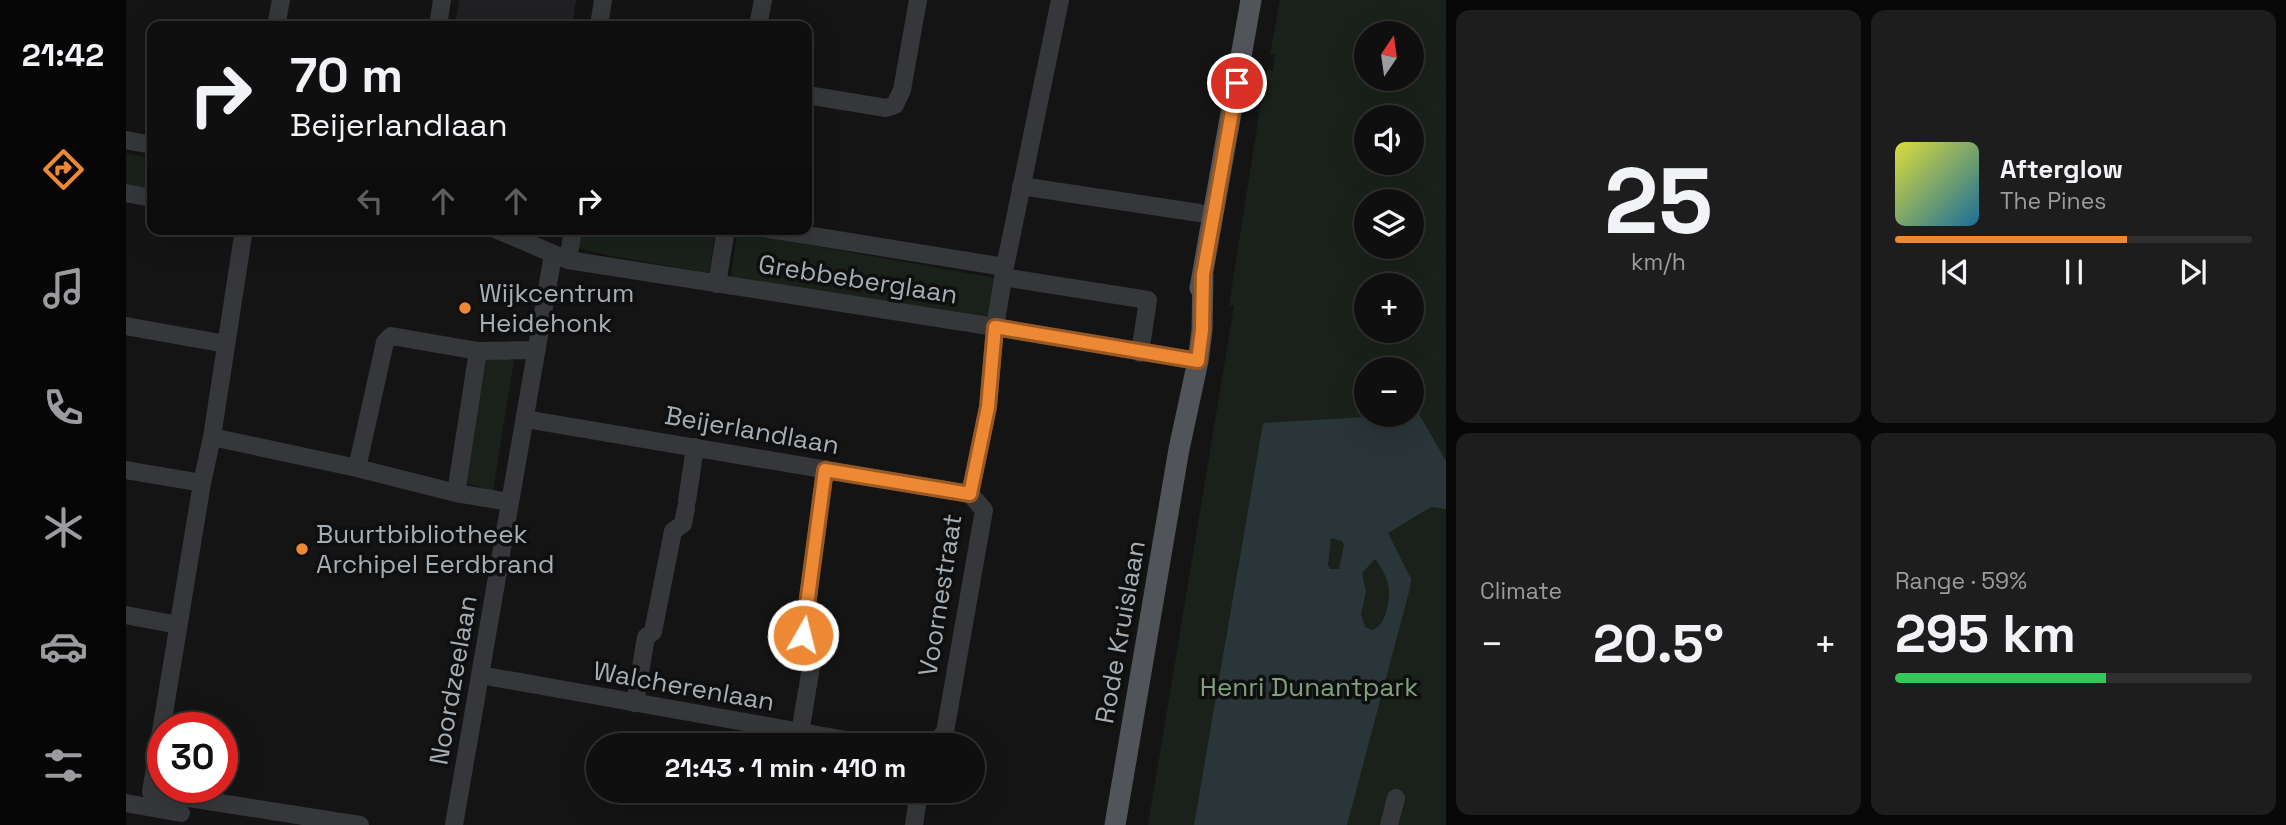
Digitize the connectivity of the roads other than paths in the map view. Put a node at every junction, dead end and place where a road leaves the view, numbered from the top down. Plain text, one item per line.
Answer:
1 (281, 0) edge
2 (442, 0) edge
3 (603, 0) edge
4 (762, 0) edge
5 (918, 0) edge
6 (1060, 0) edge
7 (1251, 0) edge
8 (277, 21) edge
9 (439, 21) edge
10 (599, 21) edge
11 (759, 21) edge
12 (812, 97) edge
13 (126, 141) edge
14 (147, 144) edge
15 (1021, 186) junction
16 (126, 193) edge
17 (147, 197) edge
18 (1199, 213) dead end
19 (243, 235) edge
20 (509, 235) edge
21 (571, 235) edge
22 (725, 235) edge
23 (802, 235) edge
24 (561, 258) junction
25 (1004, 272) junction
26 (718, 285) junction
27 (126, 326) edge
28 (995, 327) junction
29 (226, 344) junction
30 (537, 350) junction
31 (478, 351) junction
32 (1140, 353) junction
33 (1191, 360) junction
34 (525, 418) junction
35 (212, 437) junction
36 (695, 447) junction
37 (357, 468) junction
38 (126, 470) edge
39 (825, 470) junction
40 (202, 483) junction
41 (456, 493) junction
42 (970, 494) junction
43 (510, 502) junction
44 (126, 615) edge
45 (178, 625) junction
46 (480, 675) junction
47 (635, 703) junction
48 (800, 733) joint
49 (944, 733) edge
50 (1396, 798) dead end
51 (126, 803) edge
52 (917, 803) edge
53 (182, 805) junction
54 (360, 825) edge
55 (454, 825) edge
56 (914, 825) edge
57 (1115, 825) edge
58 (1389, 825) edge

1 - 8 street
2 - 9 street
3 - 10 street
4 - 11 street
5 - 12 street
6 - 15 street, Voornestraat
7 - 33 main road, Rode Kruislaan
13 - 14 street
15 - 18 street
15 - 25 street, Voornestraat
16 - 17 street
19 - 29 street
20 - 24 street, Grebbeberglaan
21 - 24 street
22 - 26 street
23 - 25 street, Grebbeberglaan
24 - 26 street, Grebbeberglaan
24 - 30 street, Noordzeelaan
25 - 28 street, Voornestraat
25 - 32 street, Grebbeberglaan
26 - 28 street, Grebbeberglaan
27 - 29 street
28 - 32 street, Grebbeberglaan
28 - 42 street, Voornestraat
29 - 35 street
30 - 31 street
30 - 34 street, Noordzeelaan
31 - 37 street
31 - 41 street
32 - 33 street, Grebbeberglaan
33 - 57 main road, Rode Kruislaan
34 - 36 street, Beijerlandlaan
34 - 43 street, Noordzeelaan
35 - 37 street
35 - 40 street
36 - 39 street, Beijerlandlaan
36 - 47 street
37 - 41 street
38 - 40 street
39 - 42 street, Beijerlandlaan
39 - 48 street
40 - 45 street
41 - 43 street
42 - 49 street, Voornestraat
43 - 46 street, Noordzeelaan
44 - 45 street
45 - 53 street
46 - 47 street, Walcherenlaan
46 - 55 street, Noordzeelaan
47 - 48 street, Walcherenlaan
50 - 58 street
51 - 53 street
52 - 56 street
53 - 54 street

